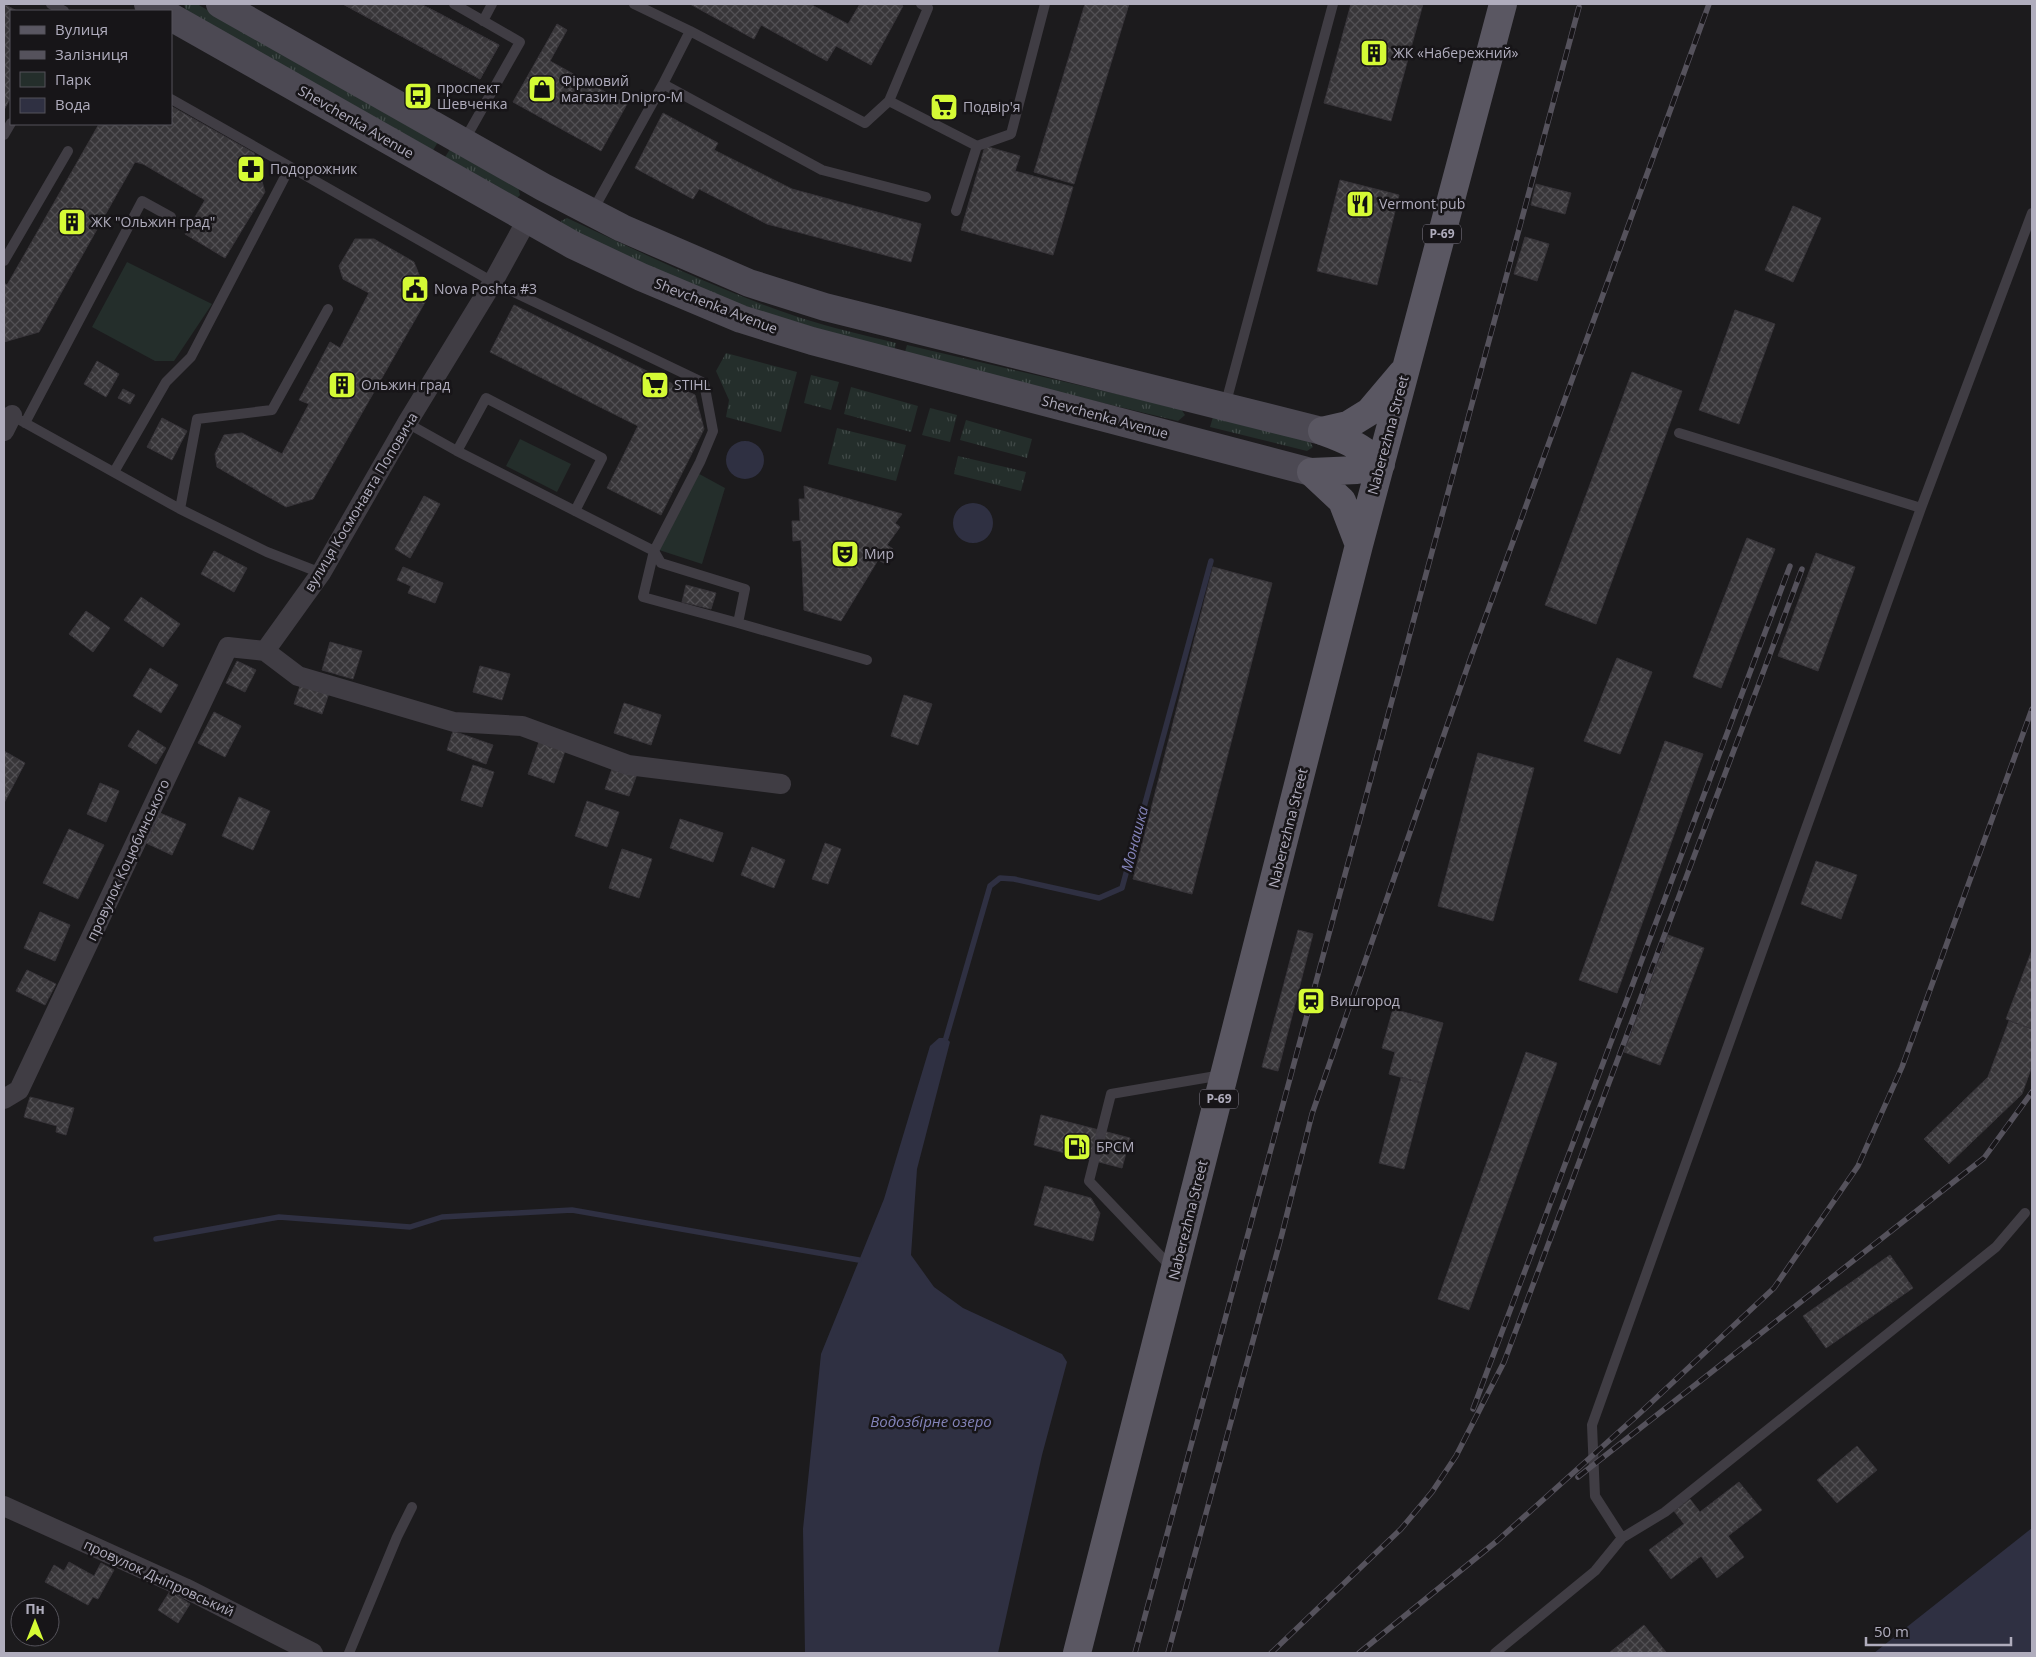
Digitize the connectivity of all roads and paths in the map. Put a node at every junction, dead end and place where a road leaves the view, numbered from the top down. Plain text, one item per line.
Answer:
1 (51, 4) edge
2 (220, 4) edge
3 (454, 4) edge
4 (492, 4) edge
5 (634, 4) edge
6 (1045, 4) edge
7 (1333, 4) edge
8 (1504, 4) edge
9 (928, 5) edge
10 (62, 10) edge
11 (172, 17) edge
12 (483, 20) junction
13 (690, 31) junction
14 (663, 84) junction
15 (172, 100) edge
16 (888, 100) junction
17 (10, 125) edge
18 (4, 136) edge
19 (463, 142) junction
20 (977, 146) junction
21 (68, 150) dead end
22 (290, 167) junction
23 (543, 187) junction
24 (926, 197) dead end
25 (956, 210) dead end
26 (592, 212) junction
27 (2032, 214) edge
28 (171, 217) dead end
29 (527, 220) junction
30 (4, 261) edge
31 (493, 282) junction
32 (328, 309) dead end
33 (1406, 368) junction
34 (1212, 404) junction
35 (11, 420) edge
36 (408, 423) junction
37 (1322, 431) junction
38 (1679, 433) dead end
39 (1190, 439) junction
40 (457, 451) junction
41 (1381, 464) junction
42 (114, 472) junction
43 (1311, 472) junction
44 (1921, 508) junction
45 (180, 509) junction
46 (575, 511) junction
47 (1359, 545) junction
48 (654, 551) junction
49 (321, 573) junction
50 (738, 622) junction
51 (264, 651) junction
52 (867, 660) dead end
53 (781, 784) dead end
54 (1225, 1075) junction
55 (4, 1099) edge
56 (2025, 1213) dead end
57 (1175, 1271) junction
58 (4, 1506) edge
59 (412, 1507) dead end
60 (1622, 1538) junction
61 (313, 1653) edge
62 (349, 1653) edge
63 (1078, 1653) edge
64 (1495, 1653) edge

1 - 10 lane
2 - 19 street
3 - 12 lane
4 - 12 lane
5 - 13 lane
6 - 20 lane
7 - 34 lane
8 - 33 main road, Naberezhna Street / Р-69
9 - 16 lane
11 - 29 street, Shevchenka Avenue
12 - 19 lane
13 - 14 lane
13 - 16 lane
14 - 24 lane
14 - 26 lane
15 - 22 lane
16 - 20 lane
17 - 18 lane
19 - 23 street
20 - 25 lane
21 - 30 lane
22 - 31 lane
22 - 42 lane
23 - 26 street
23 - 29 street
26 - 34 street
27 - 44 lane
28 - 35 lane
29 - 31 street, вулиця Космонавта Поповича
29 - 39 street, Shevchenka Avenue
31 - 36 street, вулиця Космонавта Поповича
31 - 48 lane
32 - 45 lane
33 - 37 main road
33 - 41 main road, Naberezhna Street / Р-69
34 - 37 street
34 - 39 street
35 - 42 lane
36 - 40 lane
36 - 49 street, вулиця Космонавта Поповича
37 - 41 main road
38 - 44 lane
39 - 43 street, Shevchenka Avenue
40 - 46 lane
40 - 46 lane
41 - 43 main road
41 - 47 main road, Naberezhna Street / Р-69
42 - 45 lane
43 - 47 main road
44 - 60 lane
45 - 49 lane
46 - 48 lane
47 - 54 main road, Naberezhna Street / Р-69
48 - 50 lane
48 - 50 lane
49 - 51 street, вулиця Космонавта Поповича
50 - 52 lane
51 - 53 street
51 - 55 street, провулок Коцюбинського
54 - 57 main road, Naberezhna Street / Р-69
54 - 57 lane
56 - 60 lane
57 - 63 main road, Naberezhna Street / Р-69
58 - 61 street, провулок Дніпровський
59 - 62 lane
60 - 64 lane

